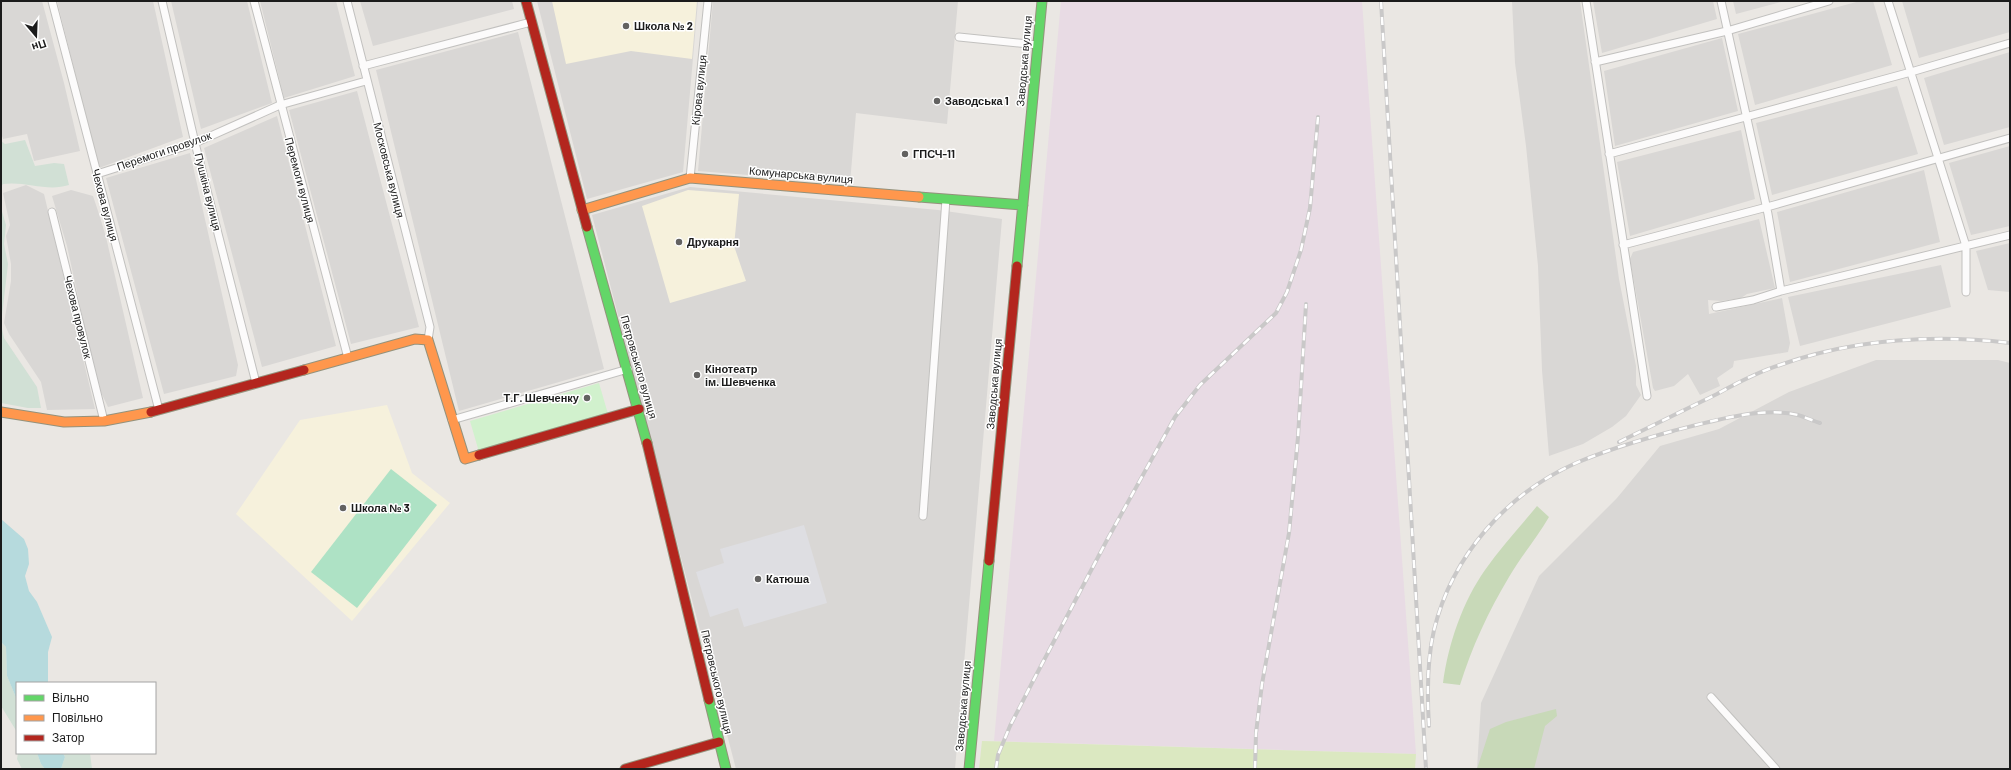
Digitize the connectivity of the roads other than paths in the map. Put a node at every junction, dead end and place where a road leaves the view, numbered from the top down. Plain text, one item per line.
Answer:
1 (52, 1) edge
2 (162, 1) edge
3 (254, 1) edge
4 (347, 1) edge
5 (526, 1) edge
6 (708, 1) edge
7 (1042, 1) edge
8 (1586, 1) edge
9 (1721, 1) edge
10 (1829, 1) edge
11 (1888, 1) edge
12 (531, 22) junction
13 (1727, 31) junction
14 (959, 37) dead end
15 (2010, 43) edge
16 (1038, 45) junction
17 (1595, 62) junction
18 (363, 66) junction
19 (1911, 72) junction
20 (366, 81) junction
21 (280, 105) junction
22 (1746, 116) junction
23 (2010, 138) edge
24 (195, 143) junction
25 (1609, 154) junction
26 (1938, 158) junction
27 (97, 174) junction
28 (690, 178) junction
29 (946, 199) junction
30 (1022, 205) junction
31 (1767, 207) junction
32 (582, 210) junction
33 (52, 212) dead end
34 (2010, 234) edge
35 (1623, 245) junction
36 (1966, 246) junction
37 (1781, 291) junction
38 (1966, 292) dead end
39 (1716, 307) dead end
40 (428, 340) junction
41 (348, 358) junction
42 (628, 369) junction
43 (256, 383) junction
44 (1647, 396) dead end
45 (639, 409) junction
46 (159, 410) junction
47 (1, 412) edge
48 (452, 420) junction
49 (104, 421) junction
50 (923, 516) dead end
51 (1711, 697) dead end
52 (720, 742) junction
53 (625, 769) edge
54 (726, 769) edge
55 (969, 769) edge
56 (1776, 769) edge

1 - 27 street, Чехова вулиця
2 - 24 street, Пушкіна вулиця
3 - 21 street, Перемоги вулиця
4 - 18 street, Московська вулиця
5 - 12 main road, Петровського вулиця
6 - 28 street, Кірова вулиця
7 - 16 main road, Заводська вулиця
8 - 17 street
9 - 13 street
10 - 13 street
11 - 19 street
12 - 18 street
12 - 32 main road, Петровського вулиця
13 - 17 street
13 - 22 street
14 - 16 street
15 - 19 street
16 - 30 main road, Заводська вулиця
17 - 25 street
18 - 20 street, Московська вулиця
19 - 22 street
19 - 26 street
20 - 21 street, Перемоги провулок
20 - 40 street, Московська вулиця
21 - 24 street, Перемоги провулок
21 - 41 street, Перемоги вулиця
22 - 25 street
22 - 31 street
23 - 26 street
24 - 27 street, Перемоги провулок
24 - 43 street, Пушкіна вулиця
25 - 35 street
26 - 31 street
26 - 36 street
27 - 46 street, Чехова вулиця
28 - 29 main road, Комунарська вулиця
28 - 32 main road, Комунарська вулиця
29 - 30 main road, Комунарська вулиця
29 - 50 street
30 - 55 main road, Заводська вулиця
31 - 35 street
31 - 37 street
32 - 42 main road, Петровського вулиця
33 - 49 street, Чехова провулок
34 - 36 street
35 - 44 street
36 - 37 street
36 - 38 street
37 - 39 street
40 - 41 main road
40 - 48 main road
41 - 43 main road
42 - 45 main road, Петровського вулиця
42 - 48 street
43 - 46 main road
45 - 48 main road
45 - 52 main road, Петровського вулиця
46 - 49 main road
47 - 49 main road
51 - 56 street
52 - 53 main road, Петровського вулиця
52 - 54 main road, Петровського вулиця

